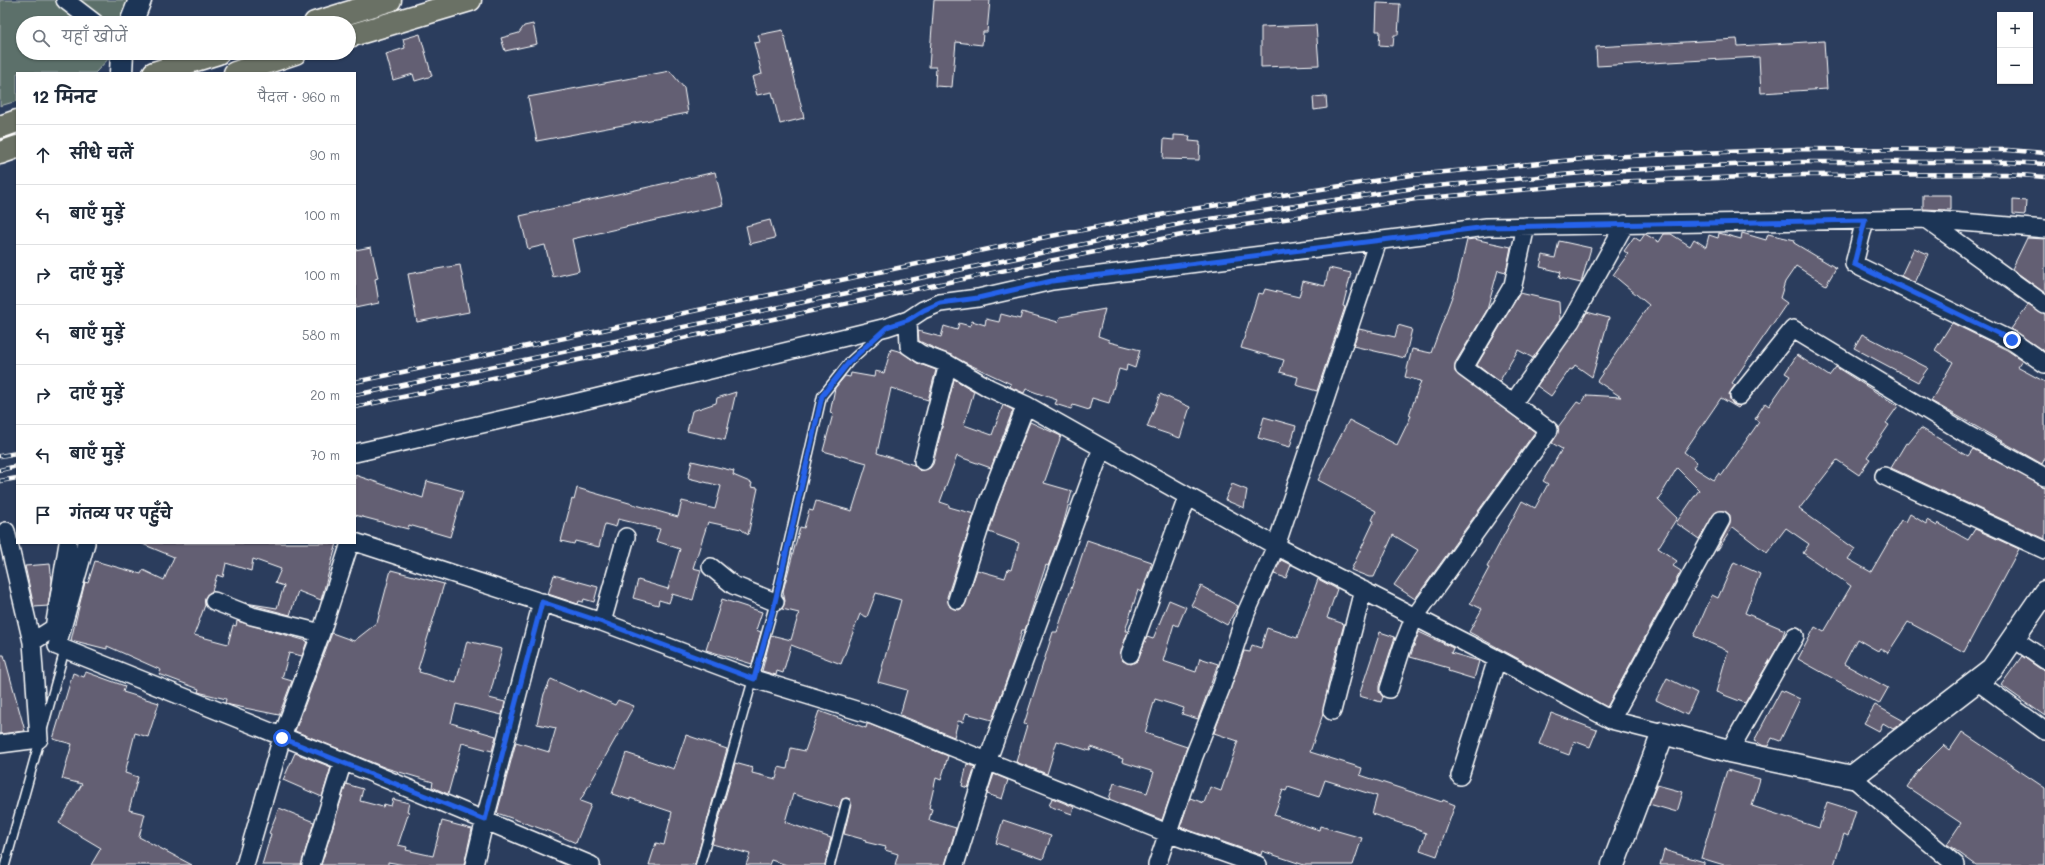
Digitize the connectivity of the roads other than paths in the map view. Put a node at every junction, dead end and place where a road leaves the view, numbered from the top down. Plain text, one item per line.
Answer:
1 (65, 0) edge
2 (140, 0) edge
3 (390, 0) edge
4 (470, 0) edge
5 (86, 16) edge
6 (134, 16) edge
7 (338, 16) edge
8 (356, 34) edge
9 (122, 60) edge
10 (196, 60) edge
11 (273, 60) edge
12 (121, 72) edge
13 (157, 72) edge
14 (238, 72) edge
15 (16, 121) edge
16 (0, 128) edge
17 (16, 147) edge
18 (0, 153) edge
19 (1865, 220) junction
20 (1926, 220) junction
21 (1625, 224) junction
22 (1526, 226) junction
23 (2045, 229) edge
24 (1378, 241) junction
25 (2045, 305) edge
26 (908, 320) junction
27 (887, 327) junction
28 (948, 364) junction
29 (2045, 364) edge
30 (1739, 396) dead end
31 (1513, 403) junction
32 (1026, 405) junction
33 (1102, 448) junction
34 (356, 453) edge
35 (923, 460) dead end
36 (1884, 476) dead end
37 (2045, 477) edge
38 (1187, 498) junction
39 (1721, 520) dead end
40 (8, 531) edge
41 (626, 537) dead end
42 (356, 542) edge
43 (68, 544) edge
44 (86, 544) edge
45 (350, 544) edge
46 (1276, 546) junction
47 (2045, 550) edge
48 (711, 567) dead end
49 (1363, 590) junction
50 (2045, 592) edge
51 (957, 600) dead end
52 (214, 602) dead end
53 (542, 602) junction
54 (775, 602) junction
55 (1414, 618) junction
56 (602, 622) junction
57 (321, 633) junction
58 (1795, 636) dead end
59 (2013, 638) junction
60 (32, 642) junction
61 (65, 649) junction
62 (1130, 654) dead end
63 (1497, 659) junction
64 (2045, 660) edge
65 (754, 679) junction
66 (1978, 682) junction
67 (1389, 689) dead end
68 (1332, 711) dead end
69 (1611, 720) junction
70 (2045, 731) edge
71 (1663, 733) junction
72 (282, 738) junction
73 (0, 744) edge
74 (1729, 751) junction
75 (343, 761) junction
76 (986, 762) junction
77 (1460, 776) dead end
78 (1852, 777) junction
79 (846, 803) dead end
80 (485, 820) junction
81 (1167, 833) junction
82 (5, 865) edge
83 (245, 865) edge
84 (310, 865) edge
85 (474, 865) edge
86 (591, 865) edge
87 (700, 865) edge
88 (830, 865) edge
89 (955, 865) edge
90 (1157, 865) edge
91 (1258, 865) edge
92 (1613, 865) edge
93 (1955, 865) edge

1 - 5 street
2 - 6 street
3 - 7 main road
4 - 8 main road
9 - 12 street
10 - 13 main road
11 - 14 main road
15 - 16 main road
17 - 18 main road
19 - 20 street
19 - 21 street
19 - 29 street
20 - 23 street
20 - 25 street
21 - 22 street
21 - 31 street
22 - 24 street
22 - 31 street
24 - 26 street
24 - 46 street
26 - 27 street
26 - 28 street
27 - 34 street
27 - 54 lane
28 - 32 street
28 - 35 street
30 - 37 street
31 - 55 street
32 - 33 street
32 - 51 street
33 - 38 street
33 - 76 street
36 - 47 street
38 - 46 street
38 - 62 street
39 - 69 street
40 - 60 street
41 - 56 street
42 - 53 street
43 - 60 street
44 - 61 street
45 - 57 street
46 - 49 street
46 - 81 street
48 - 54 street
49 - 55 street
49 - 68 street
50 - 59 street
52 - 57 street
53 - 56 street
53 - 80 street
54 - 65 lane
55 - 63 street
55 - 67 street
56 - 65 street
57 - 72 street
58 - 74 street
59 - 64 street
59 - 66 street
60 - 73 street
61 - 72 street
61 - 82 lane
63 - 69 street
63 - 77 street
65 - 76 street
65 - 87 lane
66 - 70 street
66 - 78 street
69 - 71 street
71 - 74 street
71 - 92 street
72 - 75 street
72 - 83 street
74 - 78 street
75 - 80 street
75 - 84 street
76 - 81 street
76 - 89 street
78 - 93 street
79 - 88 lane
80 - 85 street
80 - 86 street
81 - 90 street
81 - 91 street

